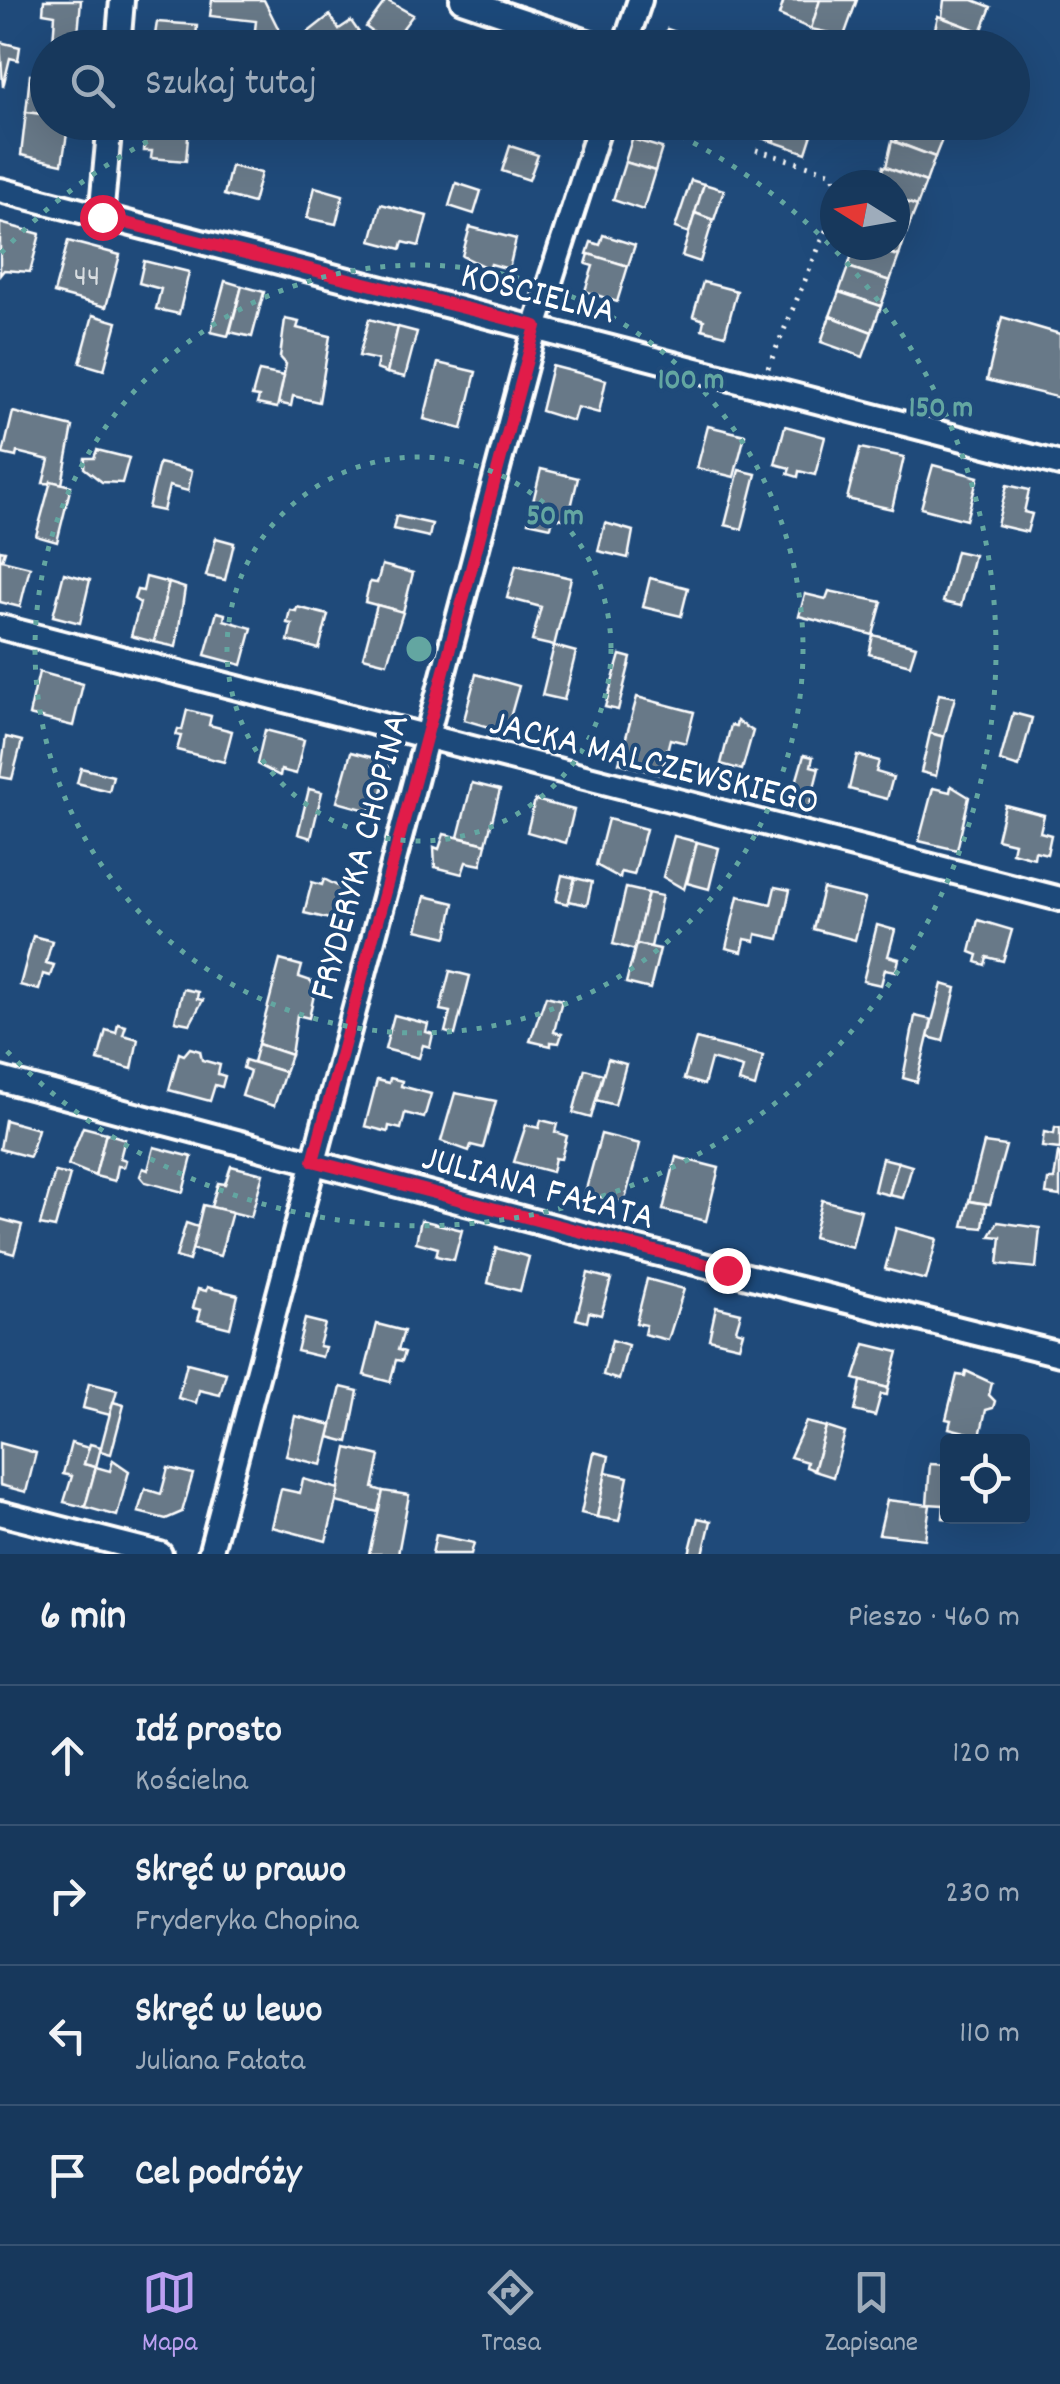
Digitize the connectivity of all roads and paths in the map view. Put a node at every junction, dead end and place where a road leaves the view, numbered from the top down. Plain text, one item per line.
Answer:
1 (122, 0) edge
2 (462, 0) edge
3 (640, 0) edge
4 (120, 30) edge
5 (551, 30) edge
6 (630, 30) edge
7 (108, 140) edge
8 (594, 140) edge
9 (756, 150) dead end
10 (820, 170) edge
11 (0, 190) edge
12 (102, 217) junction
13 (820, 245) edge
14 (536, 326) junction
15 (761, 385) junction
16 (1060, 464) edge
17 (0, 627) edge
18 (424, 738) junction
19 (1060, 899) edge
20 (0, 1080) edge
21 (313, 1161) junction
22 (1060, 1354) edge
23 (0, 1513) edge
24 (160, 1554) edge
25 (210, 1554) edge

1 - 4 street
2 - 5 street
3 - 6 street
7 - 12 street
8 - 14 street, FRYDERYKA CHOPINA
9 - 10 path
11 - 12 street, KOŚCIELNA
12 - 14 street, KOŚCIELNA
13 - 15 path
14 - 15 street, KOŚCIELNA
14 - 18 street, FRYDERYKA CHOPINA
15 - 16 street, KOŚCIELNA
17 - 18 street, JACKA MALCZEWSKIEGO
18 - 19 street, JACKA MALCZEWSKIEGO
18 - 21 street, FRYDERYKA CHOPINA
20 - 21 street, JULIANA FAŁATA
21 - 22 street, JULIANA FAŁATA
21 - 25 street, FRYDERYKA CHOPINA
23 - 24 street

